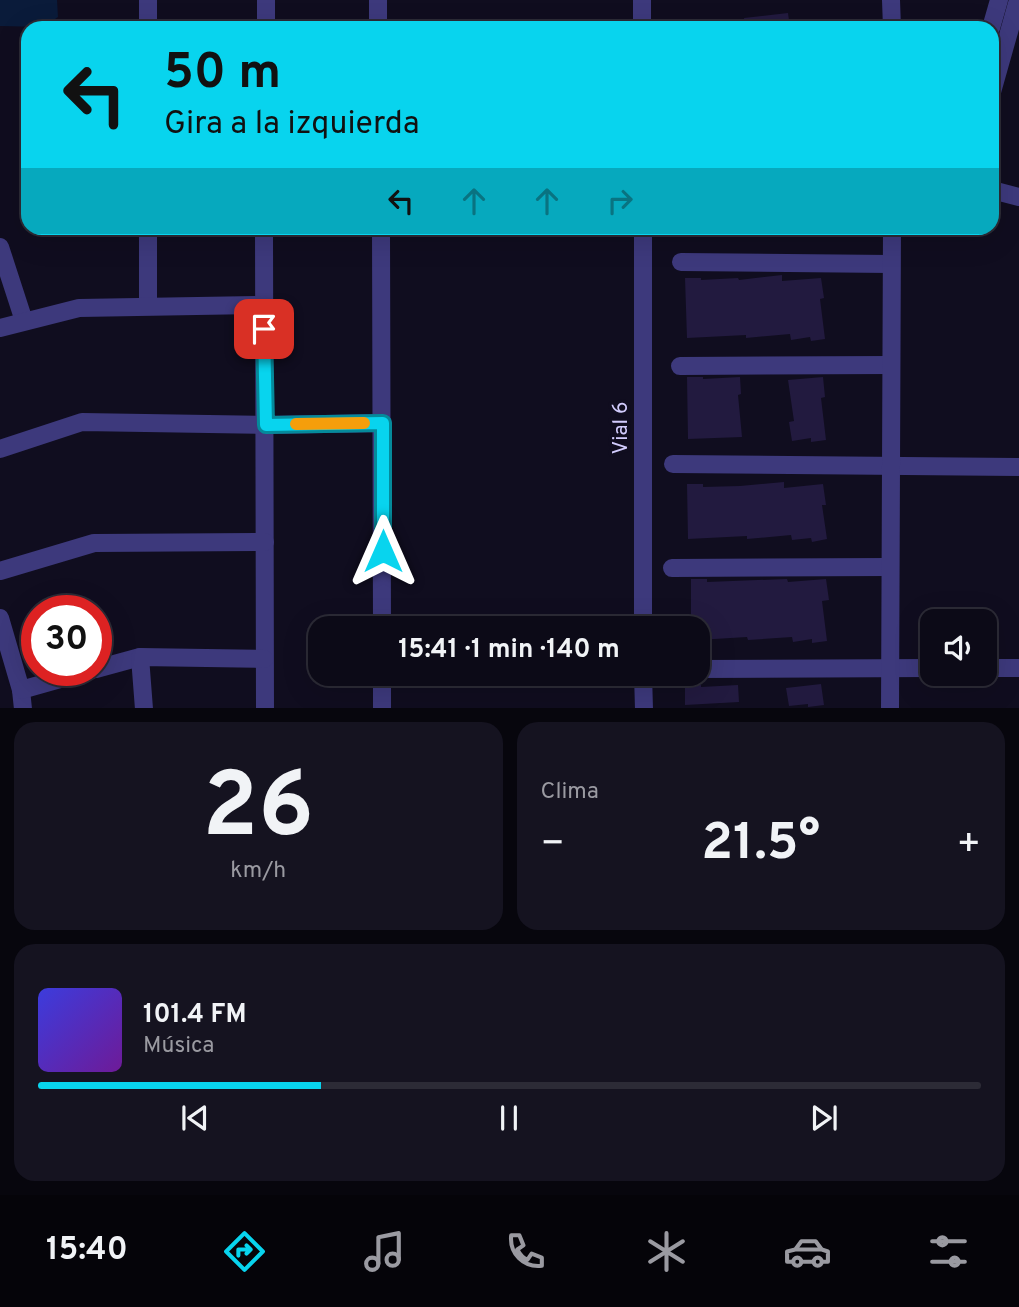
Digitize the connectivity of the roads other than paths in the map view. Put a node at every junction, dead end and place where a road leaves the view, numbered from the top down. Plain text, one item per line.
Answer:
1 (148, 0) edge
2 (266, 0) edge
3 (378, 0) edge
4 (642, 0) edge
5 (891, 0) edge
6 (999, 0) edge
7 (1018, 0) edge
8 (148, 21) edge
9 (266, 21) edge
10 (379, 21) edge
11 (642, 21) edge
12 (892, 21) edge
13 (993, 21) edge
14 (999, 67) edge
15 (999, 192) edge
16 (1019, 197) edge
17 (148, 235) edge
18 (264, 235) edge
19 (381, 235) edge
20 (643, 235) edge
21 (892, 235) edge
22 (0, 247) edge
23 (681, 262) dead end
24 (891, 264) junction
25 (148, 305) junction
26 (263, 305) junction
27 (24, 321) junction
28 (0, 328) edge
29 (891, 365) junction
30 (680, 366) dead end
31 (383, 423) junction
32 (266, 425) junction
33 (0, 449) edge
34 (673, 464) dead end
35 (890, 465) junction
36 (1019, 467) edge
37 (265, 541) junction
38 (889, 567) junction
39 (672, 568) dead end
40 (0, 571) edge
41 (382, 616) edge
42 (643, 616) edge
43 (0, 618) edge
44 (140, 657) junction
45 (264, 659) junction
46 (112, 665) edge
47 (890, 668) junction
48 (920, 668) edge
49 (997, 668) edge
50 (1019, 668) edge
51 (710, 669) edge
52 (36, 686) edge
53 (382, 686) edge
54 (643, 686) edge
55 (21, 690) junction
56 (23, 708) edge
57 (144, 708) edge
58 (265, 708) edge
59 (382, 708) edge
60 (643, 708) edge
61 (890, 708) edge

1 - 8 street
2 - 9 street
3 - 10 street
4 - 11 street
5 - 12 street
6 - 13 street
7 - 14 street
15 - 16 street
17 - 25 street
18 - 26 street
19 - 31 street
20 - 42 street, Vial 6
21 - 24 street
22 - 27 street
23 - 24 street
24 - 29 street
25 - 26 street
25 - 27 street
26 - 32 street
27 - 28 street
29 - 30 street
29 - 35 street
31 - 32 street
31 - 41 street
32 - 33 street
32 - 37 street
34 - 35 street
35 - 36 street
35 - 38 street
37 - 40 street
37 - 45 street
38 - 39 street
38 - 47 street
43 - 55 street
44 - 45 street
44 - 46 street
44 - 57 street
45 - 58 street
47 - 48 street
47 - 51 street
47 - 61 street
49 - 50 street
52 - 55 street
53 - 59 street
54 - 60 street
55 - 56 street

